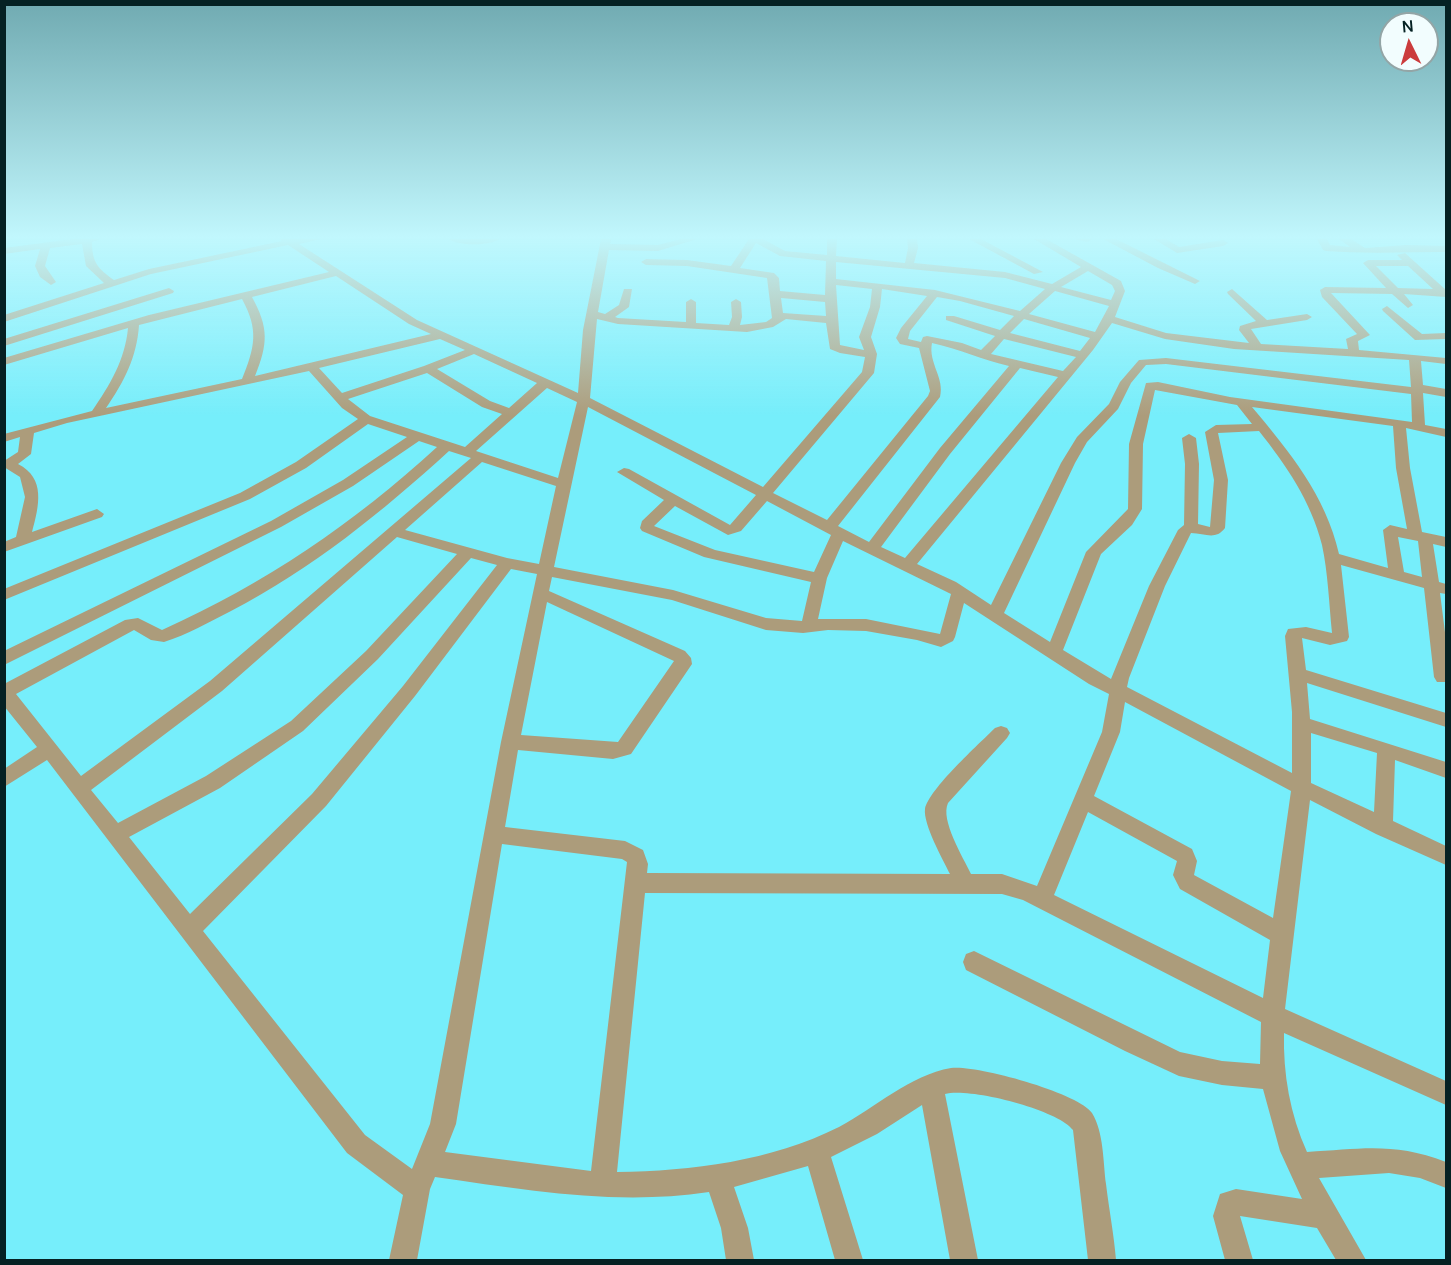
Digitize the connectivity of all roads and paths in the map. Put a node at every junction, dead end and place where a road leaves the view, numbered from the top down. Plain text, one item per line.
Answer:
1 (68, 298) edge
2 (147, 298) edge
3 (229, 298) edge
4 (247, 298) edge
5 (376, 298) edge
6 (600, 298) edge
7 (626, 298) edge
8 (775, 298) edge
9 (819, 298) edge
10 (877, 298) edge
11 (931, 298) edge
12 (956, 298) edge
13 (1042, 298) edge
14 (1094, 298) edge
15 (1117, 298) edge
16 (1238, 298) edge
17 (1329, 298) edge
18 (1401, 298) edge
19 (830, 299) joint
20 (691, 302) dead end
21 (736, 302) dead end
22 (1115, 304) junction
23 (1408, 305) dead end
24 (1387, 309) dead end
25 (1022, 314) junction
26 (599, 316) junction
27 (1307, 317) dead end
28 (950, 318) dead end
29 (4, 319) edge
30 (1109, 319) junction
31 (778, 320) junction
32 (831, 320) junction
33 (134, 322) junction
34 (1264, 323) junction
35 (692, 325) junction
36 (733, 328) junction
37 (441, 334) junction
38 (1003, 335) junction
39 (1097, 336) junction
40 (1446, 336) edge
41 (4, 343) edge
42 (925, 346) junction
43 (1258, 348) junction
44 (475, 350) junction
45 (871, 354) junction
46 (1354, 354) junction
47 (983, 355) junction
48 (1083, 355) junction
49 (1414, 357) junction
50 (1446, 361) edge
51 (4, 362) edge
52 (1017, 364) junction
53 (312, 367) junction
54 (428, 369) junction
55 (1064, 375) junction
56 (247, 382) junction
57 (546, 382) junction
58 (1417, 389) junction
59 (1446, 393) edge
60 (339, 398) junction
61 (584, 400) junction
62 (1242, 403) junction
63 (97, 412) junction
64 (511, 413) junction
65 (366, 419) junction
66 (1399, 423) junction
67 (1419, 426) junction
68 (1262, 427) junction
69 (28, 430) junction
70 (1446, 433) edge
71 (417, 436) junction
72 (4, 438) edge
73 (1189, 438) dead end
74 (447, 445) junction
75 (474, 454) junction
76 (8, 468) edge
77 (624, 472) dead end
78 (563, 484) junction
79 (766, 494) junction
80 (674, 500) junction
81 (97, 514) dead end
82 (1191, 527) junction
83 (834, 530) junction
84 (395, 532) junction
85 (1420, 536) junction
86 (22, 541) junction
87 (1446, 542) edge
88 (4, 547) edge
89 (872, 548) junction
90 (468, 552) junction
91 (1331, 557) junction
92 (507, 563) junction
93 (908, 565) junction
94 (545, 571) junction
95 (1396, 575) junction
96 (818, 578) junction
97 (1440, 587) edge
98 (959, 592) junction
99 (540, 593) junction
100 (4, 596) edge
101 (995, 614) junction
102 (809, 626) junction
103 (1054, 653) junction
104 (4, 659) edge
105 (1298, 674) junction
106 (1443, 677) dead end
107 (1117, 691) junction
108 (5, 692) edge
109 (1446, 720) edge
110 (1301, 723) junction
111 (1001, 733) dead end
112 (510, 742) junction
113 (49, 749) junction
114 (1386, 749) junction
115 (1446, 770) edge
116 (4, 779) edge
117 (1301, 787) junction
118 (79, 788) junction
119 (1083, 800) junction
120 (1383, 828) junction
121 (115, 834) junction
122 (494, 834) junction
123 (1446, 856) edge
124 (636, 883) junction
125 (964, 883) junction
126 (1042, 899) junction
127 (189, 930) junction
128 (1280, 934) junction
129 (974, 962) dead end
130 (1274, 1016) junction
131 (1273, 1078) junction
132 (931, 1087) junction
133 (1446, 1094) edge
134 (816, 1150) junction
135 (428, 1163) junction
136 (1299, 1166) junction
137 (1446, 1175) edge
138 (717, 1177) junction
139 (603, 1184) junction
140 (417, 1189) junction
141 (1325, 1216) junction
142 (403, 1260) edge
143 (740, 1260) edge
144 (849, 1260) edge
145 (964, 1260) edge
146 (1102, 1260) edge
147 (1239, 1260) edge
148 (1352, 1260) edge

1 - 29 street
2 - 41 street
3 - 33 street
4 - 56 street
5 - 37 street
6 - 26 street
7 - 26 street
8 - 31 street
9 - 19 street
10 - 45 street
11 - 42 street
12 - 25 street
13 - 25 street
14 - 22 street
15 - 22 street
16 - 34 street
17 - 46 street
18 - 23 street
19 - 32 street
20 - 35 street
21 - 36 street
22 - 30 street
24 - 40 street
25 - 38 street
25 - 39 street
26 - 35 street
26 - 61 street
27 - 34 street
28 - 38 street
30 - 39 street
30 - 43 street
31 - 32 street
31 - 36 street
32 - 45 street
33 - 51 street
33 - 63 street
34 - 43 street
35 - 36 street
37 - 44 street
37 - 53 street
38 - 47 street
38 - 48 street
39 - 48 street
42 - 47 street
42 - 83 street
43 - 46 street
44 - 54 street
44 - 57 street
45 - 79 street
46 - 49 street
47 - 52 street
48 - 55 street
49 - 50 street
49 - 58 street
52 - 55 street
52 - 89 street
53 - 56 street
53 - 60 street
54 - 60 street
54 - 64 street
55 - 93 street
56 - 63 street
57 - 61 street
57 - 64 street
58 - 59 street
58 - 67 street
58 - 101 street
60 - 65 street
61 - 78 street
61 - 79 street
62 - 66 street
62 - 68 street
62 - 103 street
63 - 69 street
64 - 75 street
65 - 71 street
65 - 100 street
66 - 67 street
66 - 85 street
67 - 70 street
68 - 82 street
68 - 91 street
69 - 72 street
69 - 76 street
71 - 74 street
71 - 104 street
73 - 82 street
74 - 75 street
74 - 108 street
75 - 78 street
75 - 84 street
76 - 86 street
77 - 80 street
78 - 94 street
79 - 80 street
79 - 83 street
80 - 96 street
81 - 86 street
82 - 107 street
83 - 89 street
83 - 96 street
84 - 90 street
84 - 118 street
85 - 87 street
85 - 95 street
85 - 97 street
86 - 88 street
89 - 93 street
90 - 92 street
90 - 121 street
91 - 95 street
91 - 105 street
92 - 94 street
92 - 127 street
93 - 98 street
94 - 99 street
94 - 102 street
95 - 97 street
96 - 102 street
97 - 106 street
98 - 101 street
98 - 102 street
99 - 112 street
99 - 112 street
101 - 103 street
103 - 107 street
105 - 109 street
105 - 110 street
107 - 117 street
107 - 119 street
108 - 113 street
110 - 114 street
110 - 117 street
111 - 125 street
112 - 122 street
113 - 116 street
113 - 118 street
114 - 115 street
114 - 120 street
117 - 120 street
117 - 128 street
118 - 121 street
119 - 126 street
119 - 128 street
120 - 123 street
121 - 127 street
122 - 124 street
122 - 135 street
124 - 125 street
124 - 139 street
125 - 126 street
126 - 130 street
127 - 140 street
128 - 130 street
129 - 131 street
130 - 131 street
130 - 133 street
131 - 136 street
132 - 134 street
132 - 145 street
132 - 146 street
134 - 138 street
134 - 144 street
135 - 139 street
135 - 140 street
136 - 137 street
136 - 141 street
138 - 139 street
138 - 143 street
140 - 142 street
141 - 147 street
141 - 148 street

